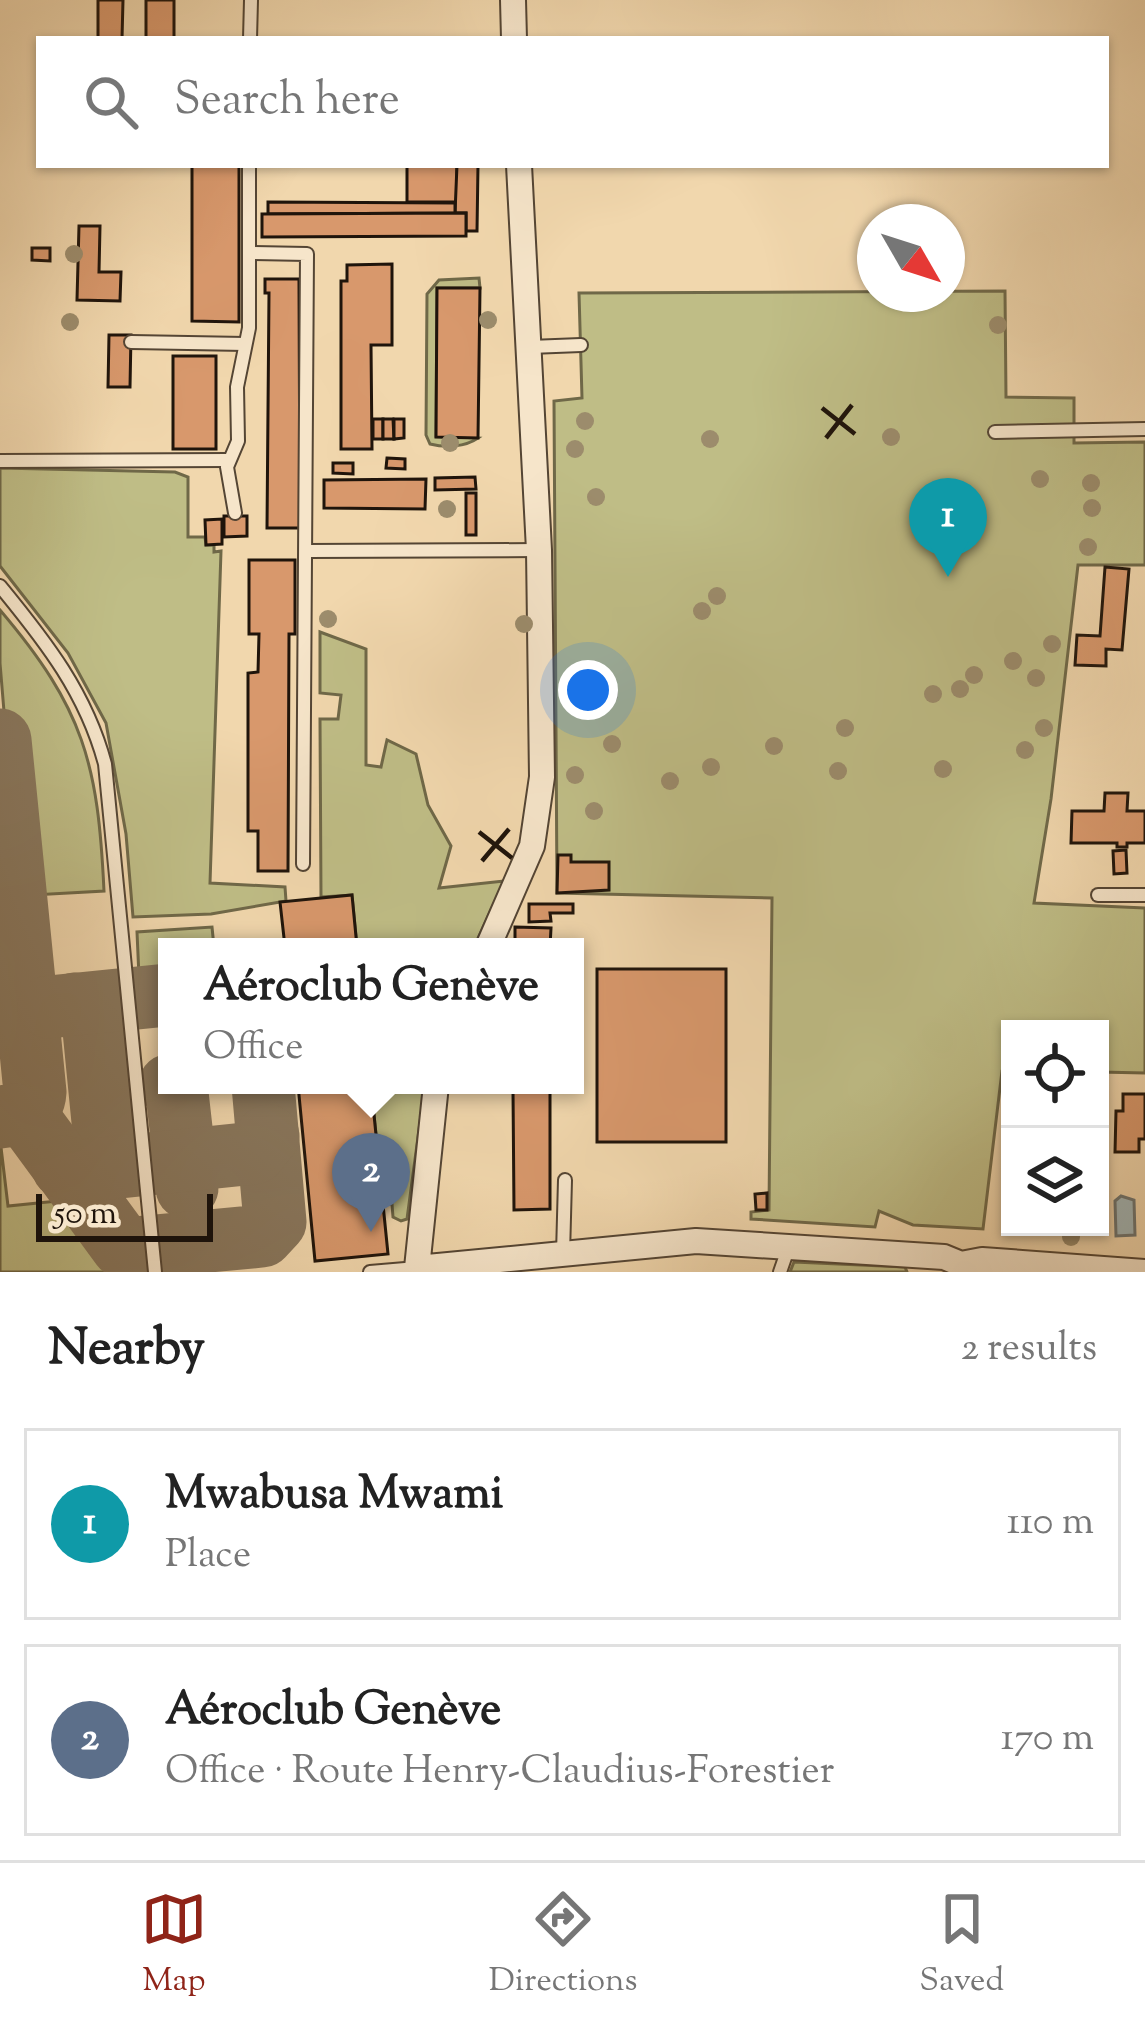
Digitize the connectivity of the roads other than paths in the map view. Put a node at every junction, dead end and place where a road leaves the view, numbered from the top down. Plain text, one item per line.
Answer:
1 (251, 0) edge
2 (513, 0) edge
3 (250, 36) edge
4 (514, 36) edge
5 (249, 168) edge
6 (519, 168) edge
7 (250, 253) junction
8 (131, 342) dead end
9 (244, 344) junction
10 (581, 345) dead end
11 (530, 347) junction
12 (1145, 429) edge
13 (995, 432) dead end
14 (228, 460) junction
15 (0, 461) edge
16 (235, 513) dead end
17 (308, 550) junction
18 (539, 550) junction
19 (0, 586) edge
20 (303, 864) dead end
21 (1097, 895) dead end
22 (1145, 895) edge
23 (492, 938) edge
24 (435, 1094) edge
25 (565, 1180) dead end
26 (789, 1246) junction
27 (563, 1254) junction
28 (965, 1268) edge
29 (418, 1270) edge
30 (1108, 1270) edge
31 (1145, 1271) edge
32 (155, 1272) edge
33 (370, 1272) edge
34 (779, 1272) edge

1 - 3 lane
2 - 4 street
5 - 7 lane
6 - 11 street
7 - 9 lane
7 - 17 lane
8 - 9 lane
9 - 14 lane
10 - 11 lane
11 - 18 street
12 - 13 lane
14 - 15 lane
14 - 16 lane
17 - 18 lane
17 - 20 lane
18 - 23 street
19 - 32 lane
21 - 22 lane
24 - 29 street
25 - 27 lane
26 - 27 street
26 - 28 street
26 - 34 lane
27 - 29 street
28 - 30 street
29 - 33 lane
30 - 31 street

